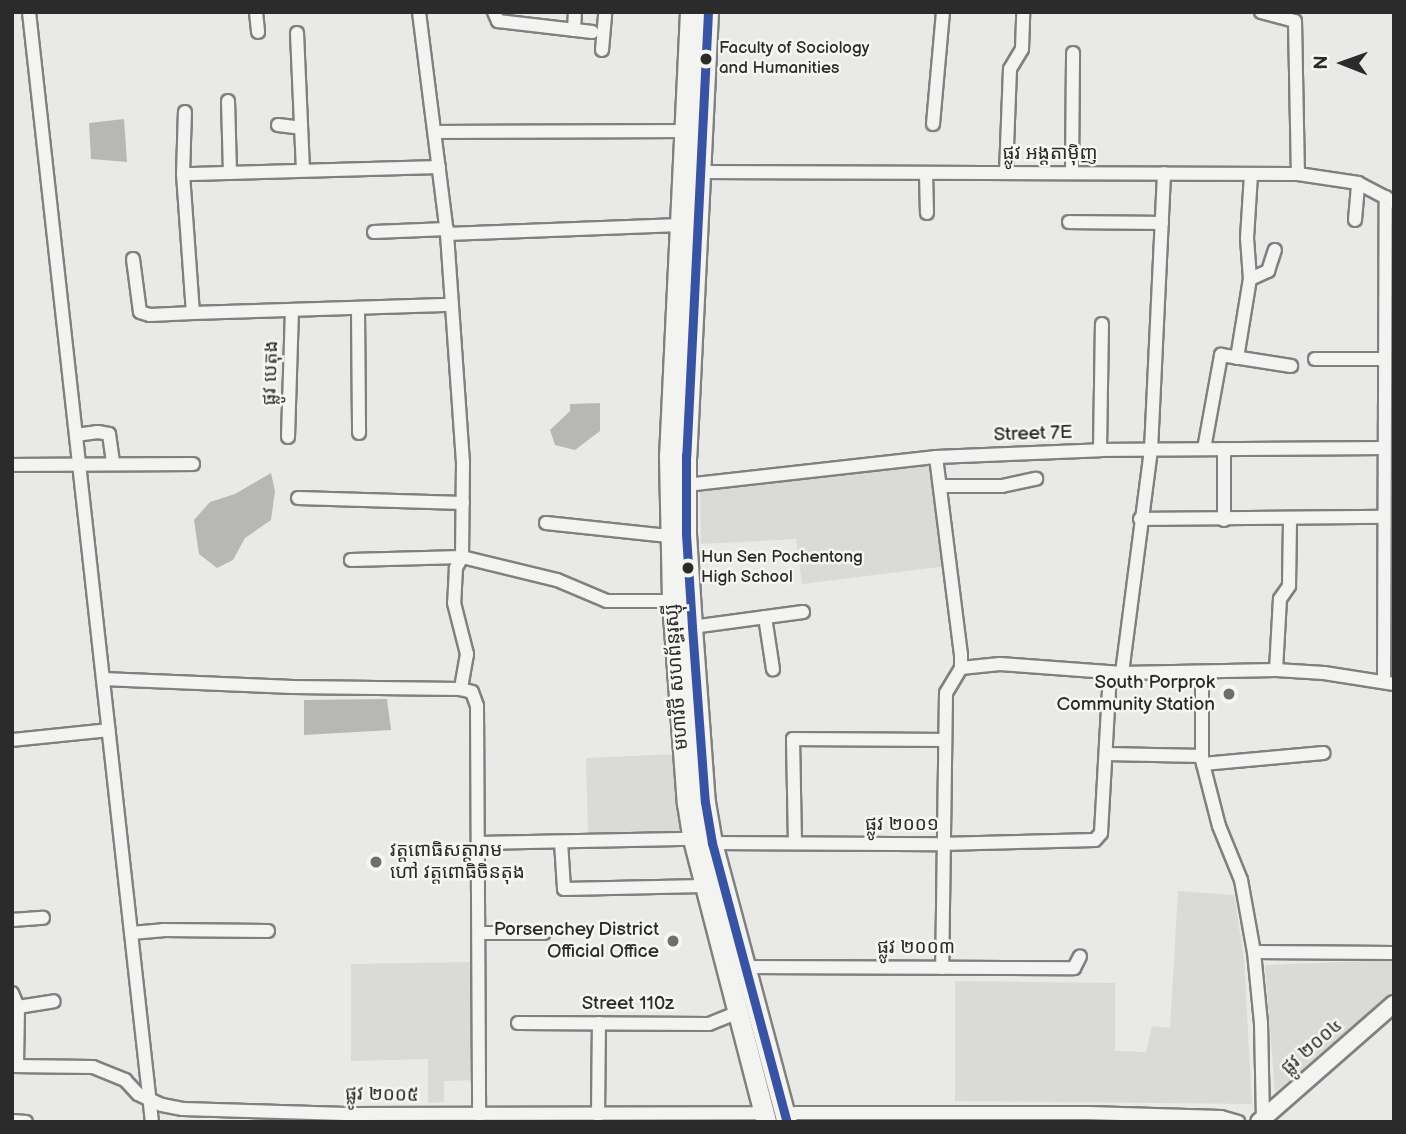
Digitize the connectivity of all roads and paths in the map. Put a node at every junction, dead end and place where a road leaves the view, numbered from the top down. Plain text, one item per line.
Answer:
1 (29, 12) edge
2 (256, 12) edge
3 (419, 12) edge
4 (494, 12) edge
5 (575, 12) edge
6 (605, 12) edge
7 (690, 12) edge
8 (708, 12) edge
9 (943, 12) edge
10 (1023, 12) edge
11 (1261, 12) edge
12 (573, 30) junction
13 (258, 32) dead end
14 (592, 32) dead end
15 (297, 33) dead end
16 (602, 50) dead end
17 (1073, 53) dead end
18 (228, 101) dead end
19 (186, 112) dead end
20 (933, 124) dead end
21 (278, 125) dead end
22 (301, 128) junction
23 (684, 131) junction
24 (435, 132) junction
25 (439, 167) junction
26 (303, 170) junction
27 (700, 172) junction
28 (230, 173) junction
29 (926, 173) junction
30 (1006, 173) junction
31 (1072, 173) junction
32 (1164, 173) junction
33 (183, 174) junction
34 (1251, 174) junction
35 (1298, 174) junction
36 (1358, 183) junction
37 (1390, 200) edge
38 (927, 213) dead end
39 (1355, 220) dead end
40 (1069, 222) dead end
41 (1161, 223) junction
42 (680, 225) junction
43 (447, 231) junction
44 (374, 232) dead end
45 (1275, 250) dead end
46 (133, 259) dead end
47 (1250, 279) junction
48 (452, 305) junction
49 (685, 306) junction
50 (358, 310) junction
51 (292, 311) junction
52 (193, 313) junction
53 (1102, 324) dead end
54 (1237, 358) junction
55 (1315, 359) dead end
56 (1384, 359) junction
57 (1291, 366) dead end
58 (359, 433) dead end
59 (76, 435) junction
60 (288, 437) dead end
61 (1383, 448) junction
62 (1204, 449) junction
63 (1224, 449) junction
64 (1100, 450) junction
65 (1150, 450) junction
66 (936, 457) junction
67 (113, 464) junction
68 (193, 464) dead end
69 (79, 465) junction
70 (12, 466) edge
71 (1037, 479) dead end
72 (686, 485) junction
73 (940, 486) junction
74 (298, 498) dead end
75 (463, 503) junction
76 (1382, 517) junction
77 (1140, 519) junction
78 (1290, 519) junction
79 (1224, 520) junction
80 (546, 523) dead end
81 (668, 536) junction
82 (462, 557) junction
83 (351, 560) dead end
84 (679, 565) junction
85 (672, 601) junction
86 (803, 612) dead end
87 (765, 617) junction
88 (692, 627) junction
89 (961, 668) junction
90 (773, 669) dead end
91 (1276, 670) junction
92 (1116, 673) junction
93 (1202, 673) junction
94 (103, 679) junction
95 (1389, 683) edge
96 (461, 689) junction
97 (108, 730) junction
98 (12, 740) edge
99 (944, 740) junction
100 (1323, 753) dead end
101 (1106, 754) junction
102 (1202, 760) junction
103 (703, 841) junction
104 (561, 842) junction
105 (478, 843) junction
106 (795, 844) junction
107 (941, 844) junction
108 (704, 887) junction
109 (43, 918) dead end
110 (12, 920) edge
111 (268, 931) dead end
112 (131, 933) junction
113 (479, 933) junction
114 (544, 933) dead end
115 (1254, 952) junction
116 (1394, 953) edge
117 (1080, 956) dead end
118 (744, 967) junction
119 (942, 968) junction
120 (12, 993) edge
121 (54, 1001) dead end
122 (1394, 1004) edge
123 (18, 1007) junction
124 (736, 1013) junction
125 (518, 1023) dead end
126 (599, 1023) junction
127 (15, 1066) edge
128 (149, 1099) junction
129 (479, 1115) junction
130 (598, 1115) junction
131 (346, 1118) edge
132 (495, 1118) edge
133 (682, 1118) edge
134 (764, 1118) edge
135 (1088, 1118) edge
136 (786, 1119) edge
137 (1262, 1120) edge
138 (12, 1121) edge
139 (26, 1122) edge
140 (152, 1122) edge
141 (1238, 1122) edge

1 - 59 street
2 - 13 street
3 - 24 street
4 - 12 street
5 - 12 street
6 - 16 street
7 - 23 highway, មហាវិថី សហព័ន្ធរុស្ស៊ី
8 - 27 highway, មហាវិថី សហព័ន្ធរុស្ស៊ី
9 - 20 street
10 - 30 street
11 - 35 street
12 - 14 street
15 - 22 street
17 - 31 street
18 - 28 street
19 - 33 street
21 - 22 street
22 - 26 street
23 - 24 street
23 - 42 highway, មហាវិថី សហព័ន្ធរុស្ស៊ី
24 - 25 street
25 - 26 street
25 - 43 street
26 - 28 street
27 - 29 street, ផ្លូវ អង្តតាម៉ិញ
27 - 49 highway, មហាវិថី សហព័ន្ធរុស្ស៊ី
28 - 33 street
29 - 30 street, ផ្លូវ អង្តតាម៉ិញ
29 - 38 street
30 - 31 street, ផ្លូវ អង្តតាម៉ិញ
31 - 32 street, ផ្លូវ អង្តតាម៉ិញ
32 - 34 street, ផ្លូវ អង្តតាម៉ិញ
32 - 41 street
33 - 52 street
34 - 35 street, ផ្លូវ អង្តតាម៉ិញ
34 - 47 street
35 - 36 street, ផ្លូវ អង្តតាម៉ិញ
36 - 37 street, ផ្លូវ អង្តតាម៉ិញ
36 - 39 street
37 - 56 street
40 - 41 street
41 - 65 street
42 - 43 street
42 - 49 highway, មហាវិថី សហព័ន្ធរុស្ស៊ី
43 - 44 street
43 - 48 street
45 - 47 street
46 - 52 street
47 - 54 street
48 - 50 street
48 - 75 street
49 - 72 highway, មហាវិថី សហព័ន្ធរុស្ស៊ី
49 - 81 highway, មហាវិថី សហព័ន្ធរុស្ស៊ី
50 - 51 street
50 - 58 street
51 - 52 street
51 - 60 street, ផ្លូវ បេតុង
53 - 64 street
54 - 57 street
54 - 62 street
55 - 56 street
56 - 61 street
59 - 67 street
59 - 69 street
61 - 63 street, Street 7E
61 - 76 street
62 - 63 street, Street 7E
62 - 65 street, Street 7E
63 - 79 street
64 - 65 street, Street 7E
64 - 66 street, Street 7E
65 - 77 street
66 - 72 street, Street 7E
66 - 73 street
67 - 68 street
67 - 69 street
69 - 70 street
69 - 94 street
71 - 73 street
72 - 84 highway, មហាវិថី សហព័ន្ធរុស្ស៊ី
73 - 89 street
74 - 75 street
75 - 82 street
76 - 78 street
76 - 95 street
77 - 79 street
77 - 92 street
78 - 79 street
78 - 91 street
80 - 81 street
81 - 84 highway, មហាវិថី សហព័ន្ធរុស្ស៊ី
82 - 83 street
82 - 85 street
82 - 96 street
84 - 85 highway, មហាវិថី សហព័ន្ធរុស្ស៊ី
84 - 88 highway, មហាវិថី សហព័ន្ធរុស្ស៊ី
85 - 103 highway, មហាវិថី សហព័ន្ធរុស្ស៊ី
86 - 87 street
87 - 88 street
87 - 90 street
88 - 103 highway, មហាវិថី សហព័ន្ធរុស្ស៊ី
89 - 92 street
89 - 99 street
91 - 93 street
91 - 95 street
92 - 93 street
92 - 101 street
93 - 102 street
94 - 96 street
94 - 97 street
96 - 105 street
97 - 98 street
97 - 112 street
99 - 106 street
99 - 107 street
100 - 102 street
101 - 102 street
101 - 107 street, ផ្លូវ ២០០១
102 - 115 street
103 - 104 street, ផ្លូវ ២០០១
103 - 106 street, ផ្លូវ ២០០១
103 - 108 highway, មហាវិថី សហព័ន្ធរុស្ស៊ី
103 - 118 highway, មហាវិថី សហព័ន្ធរុស្ស៊ី
104 - 105 street, ផ្លូវ ២០០១
104 - 108 street
105 - 113 street
106 - 107 street, ផ្លូវ ២០០១
107 - 119 street
108 - 124 highway, មហាវិថី សហព័ន្ធរុស្ស៊ី
109 - 110 street
111 - 112 street
112 - 128 street
113 - 114 street
113 - 129 street
115 - 116 street
115 - 137 street
117 - 119 street, ផ្លូវ ២០០៣
118 - 119 street, ផ្លូវ ២០០៣
118 - 136 highway, មហាវិថី សហព័ន្ធរុស្ស៊ី
120 - 123 street
121 - 123 street
122 - 137 main road, ផ្លូវ ២០០៤
123 - 127 street
124 - 126 street, Street 110z
124 - 134 highway, មហាវិថី សហព័ន្ធរុស្ស៊ី
125 - 126 street, Street 110z
126 - 130 street
127 - 128 street, ផ្លូវ ២០០៥
128 - 131 street, ផ្លូវ ២០០៥
128 - 140 street
129 - 131 street, ផ្លូវ ២០០៥
129 - 132 street, ផ្លូវ ២០០៥
130 - 132 street, ផ្លូវ ២០០៥
130 - 133 street, ផ្លូវ ២០០៥
133 - 134 street, ផ្លូវ ២០០៥
135 - 136 street
135 - 141 street
138 - 139 street

